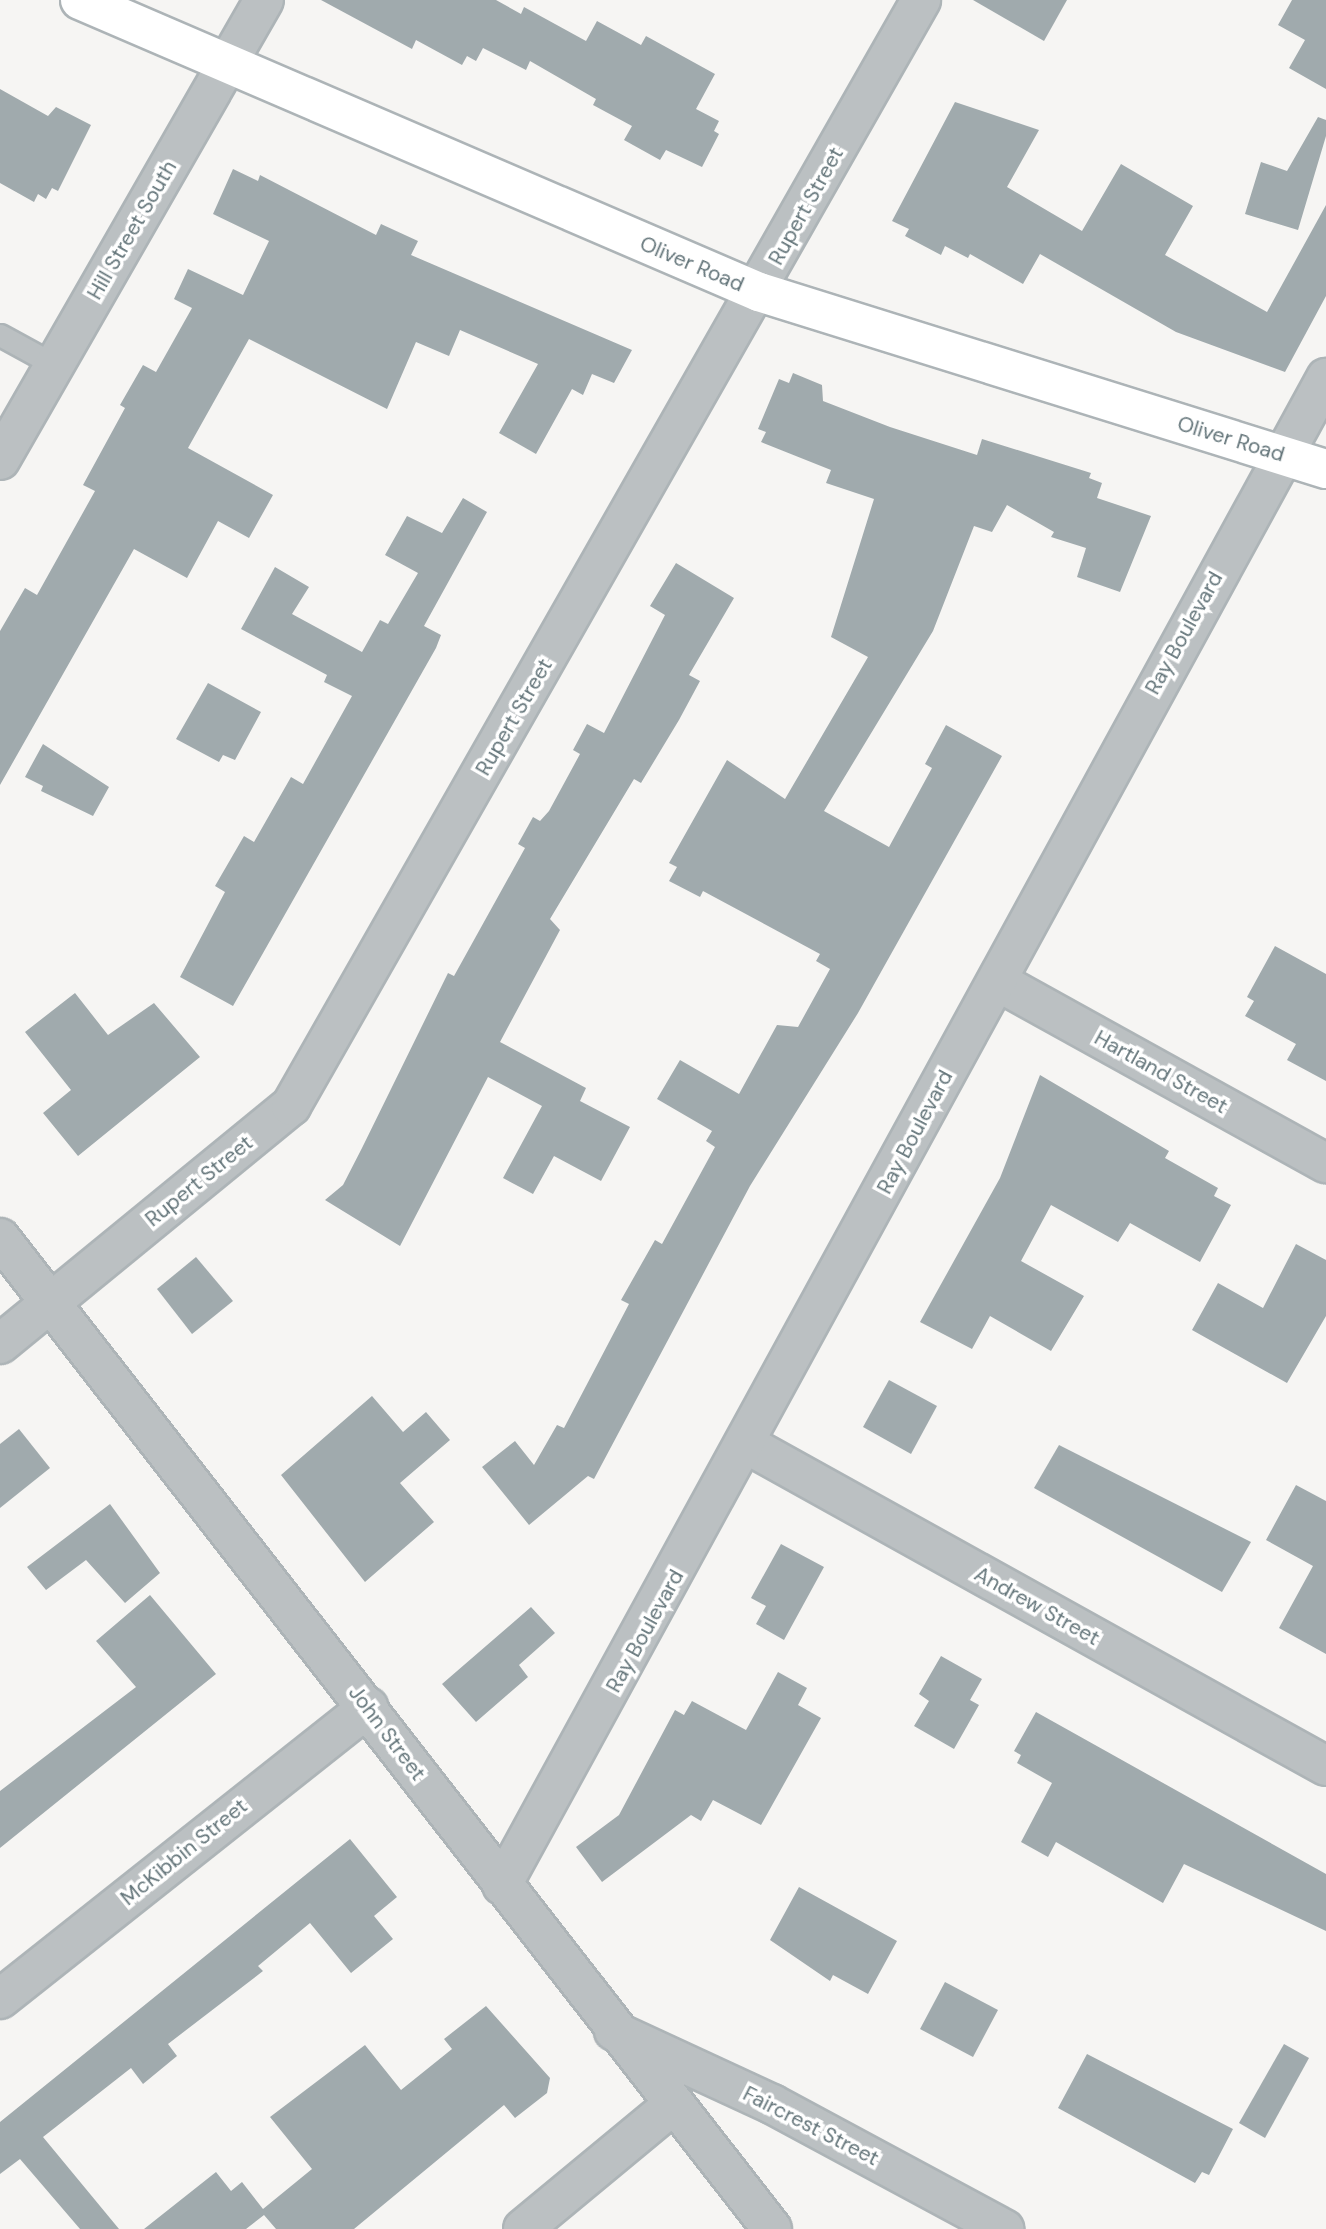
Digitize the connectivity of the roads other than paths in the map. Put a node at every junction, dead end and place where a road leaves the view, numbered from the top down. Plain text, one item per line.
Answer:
1 (79, 0) edge
2 (264, 0) edge
3 (921, 0) edge
4 (226, 65) junction
5 (758, 292) junction
6 (0, 335) edge
7 (55, 365) junction
8 (1326, 378) edge
9 (1283, 454) junction
10 (0, 460) edge
11 (1326, 469) edge
12 (997, 981) junction
13 (1326, 1163) edge
14 (0, 1238) edge
15 (52, 1302) junction
16 (0, 1344) edge
17 (748, 1445) junction
18 (368, 1707) junction
19 (1326, 1766) edge
20 (502, 1885) junction
21 (0, 1999) edge
22 (614, 2031) junction
23 (673, 2105) junction
24 (523, 2229) edge
25 (772, 2229) edge
26 (1004, 2229) edge

1 - 4 main road, Oliver Road
2 - 4 street, Hill Street South
3 - 5 street, Rupert Street
4 - 5 main road, Oliver Road
4 - 7 street, Hill Street South
5 - 9 main road, Oliver Road
5 - 15 street, Rupert Street
6 - 7 lane
7 - 10 street, Hill Street South
8 - 9 street, Ray Boulevard
9 - 11 main road, Oliver Road
9 - 12 street, Ray Boulevard
12 - 13 street, Hartland Street
12 - 17 street, Ray Boulevard
14 - 15 street, John Street
15 - 16 street, Rupert Street
15 - 18 street, John Street
17 - 19 street, Andrew Street
17 - 20 street, Ray Boulevard
18 - 20 street, John Street
18 - 21 street, McKibbin Street
20 - 22 street, John Street
22 - 23 street, John Street
22 - 26 street, Faircrest Street
23 - 24 street
23 - 25 street, John Street

